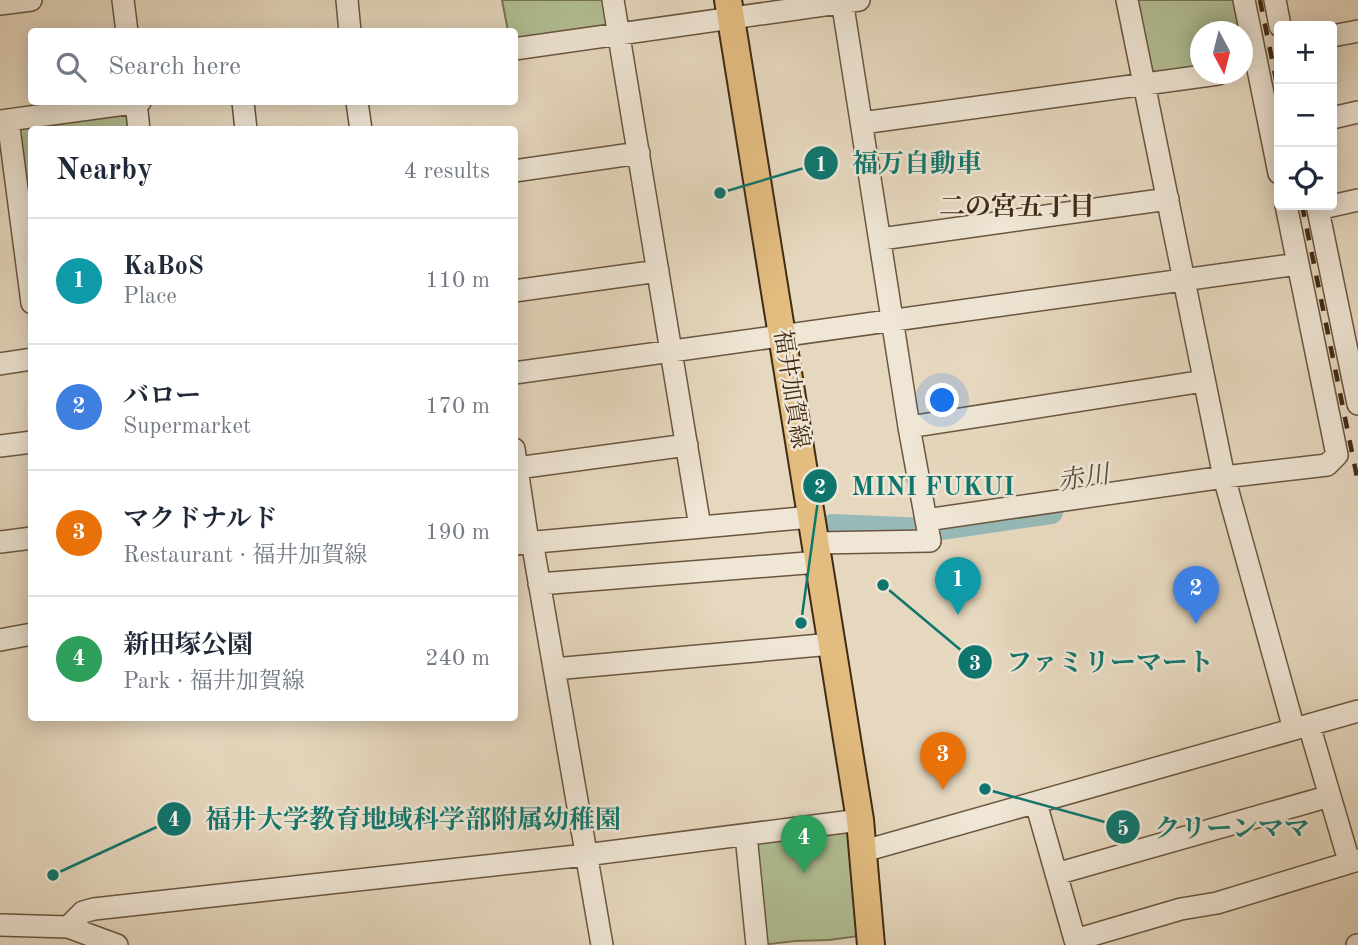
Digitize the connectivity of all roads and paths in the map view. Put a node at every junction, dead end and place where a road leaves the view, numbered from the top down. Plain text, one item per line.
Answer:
1 (31, 0) edge
2 (123, 0) edge
3 (347, 0) edge
4 (613, 0) edge
5 (1127, 0) edge
6 (1244, 0) edge
7 (1275, 0) edge
8 (848, 1) edge
9 (0, 4) edge
10 (730, 9) edge
11 (1246, 21) edge
12 (1279, 21) edge
13 (126, 28) edge
14 (350, 28) edge
15 (1358, 31) edge
16 (619, 34) junction
17 (1337, 35) edge
18 (518, 48) edge
19 (1190, 78) edge
20 (1253, 80) edge
21 (1144, 84) junction
22 (116, 105) edge
23 (137, 105) edge
24 (243, 105) edge
25 (357, 105) edge
26 (1358, 112) edge
27 (1337, 117) edge
28 (4, 121) edge
29 (862, 123) junction
30 (139, 126) edge
31 (246, 126) edge
32 (360, 126) edge
33 (639, 153) junction
34 (1274, 155) edge
35 (518, 170) edge
36 (1168, 199) junction
37 (1358, 200) edge
38 (1337, 204) edge
39 (1287, 210) edge
40 (1318, 210) edge
41 (881, 239) junction
42 (1298, 264) junction
43 (658, 271) junction
44 (28, 277) edge
45 (1184, 279) junction
46 (518, 290) edge
47 (1348, 297) edge
48 (892, 319) junction
49 (783, 335) junction
50 (671, 351) junction
51 (28, 360) edge
52 (0, 364) edge
53 (518, 372) edge
54 (1205, 381) junction
55 (1357, 393) edge
56 (909, 427) junction
57 (28, 442) edge
58 (687, 445) junction
59 (0, 446) edge
60 (518, 458) edge
61 (518, 477) edge
62 (1224, 477) junction
63 (926, 520) junction
64 (700, 527) junction
65 (28, 538) edge
66 (816, 541) junction
67 (0, 542) edge
68 (525, 542) edge
69 (539, 584) junction
70 (28, 636) edge
71 (0, 640) edge
72 (832, 644) junction
73 (554, 669) junction
74 (1358, 711) edge
75 (1302, 727) junction
76 (1330, 796) junction
77 (1036, 803) junction
78 (860, 820) junction
79 (746, 835) junction
80 (864, 851) junction
81 (585, 855) junction
82 (1353, 860) edge
83 (1056, 874) junction
84 (0, 925) edge
85 (68, 927) junction
86 (117, 945) edge
87 (602, 945) edge
88 (757, 945) edge
89 (871, 945) edge

1 - 9 street
2 - 13 street
3 - 14 street
4 - 16 street
5 - 21 street
6 - 11 street
7 - 12 street
8 - 10 street
8 - 29 street
10 - 16 street
10 - 49 main road, 福井加賀線
15 - 17 street
16 - 18 street
16 - 33 street
19 - 21 street
20 - 34 street
21 - 29 street
21 - 36 street
22 - 28 street
23 - 30 street
24 - 31 street
25 - 32 street
26 - 27 street
28 - 44 street
29 - 41 street
33 - 35 street
33 - 43 street
36 - 41 street
36 - 45 street
37 - 38 street
39 - 42 street
40 - 47 street
41 - 48 street
42 - 45 street
42 - 62 street
43 - 46 street
43 - 50 street
45 - 48 street
45 - 54 street
47 - 55 street
48 - 49 street
48 - 56 street
49 - 50 street
49 - 66 main road, 福井加賀線
50 - 53 street
50 - 58 street
51 - 52 street
54 - 56 street
54 - 62 street
56 - 63 street
57 - 59 street
58 - 60 street
58 - 64 street
61 - 68 street
62 - 63 street
62 - 75 street
63 - 66 street
64 - 66 street
64 - 68 street
65 - 67 street
66 - 69 street
66 - 72 main road, 福井加賀線
68 - 69 street
69 - 73 street
70 - 71 street
72 - 73 street
72 - 78 main road, 福井加賀線
73 - 81 street
74 - 75 street
75 - 76 street
75 - 77 street
76 - 82 street
76 - 83 street
77 - 80 street
77 - 83 street
78 - 79 street
78 - 80 main road, 福井加賀線
79 - 81 street
79 - 88 street
80 - 89 main road, 福井加賀線
81 - 85 street
81 - 87 street
82 - 83 street
84 - 85 street
85 - 86 street

